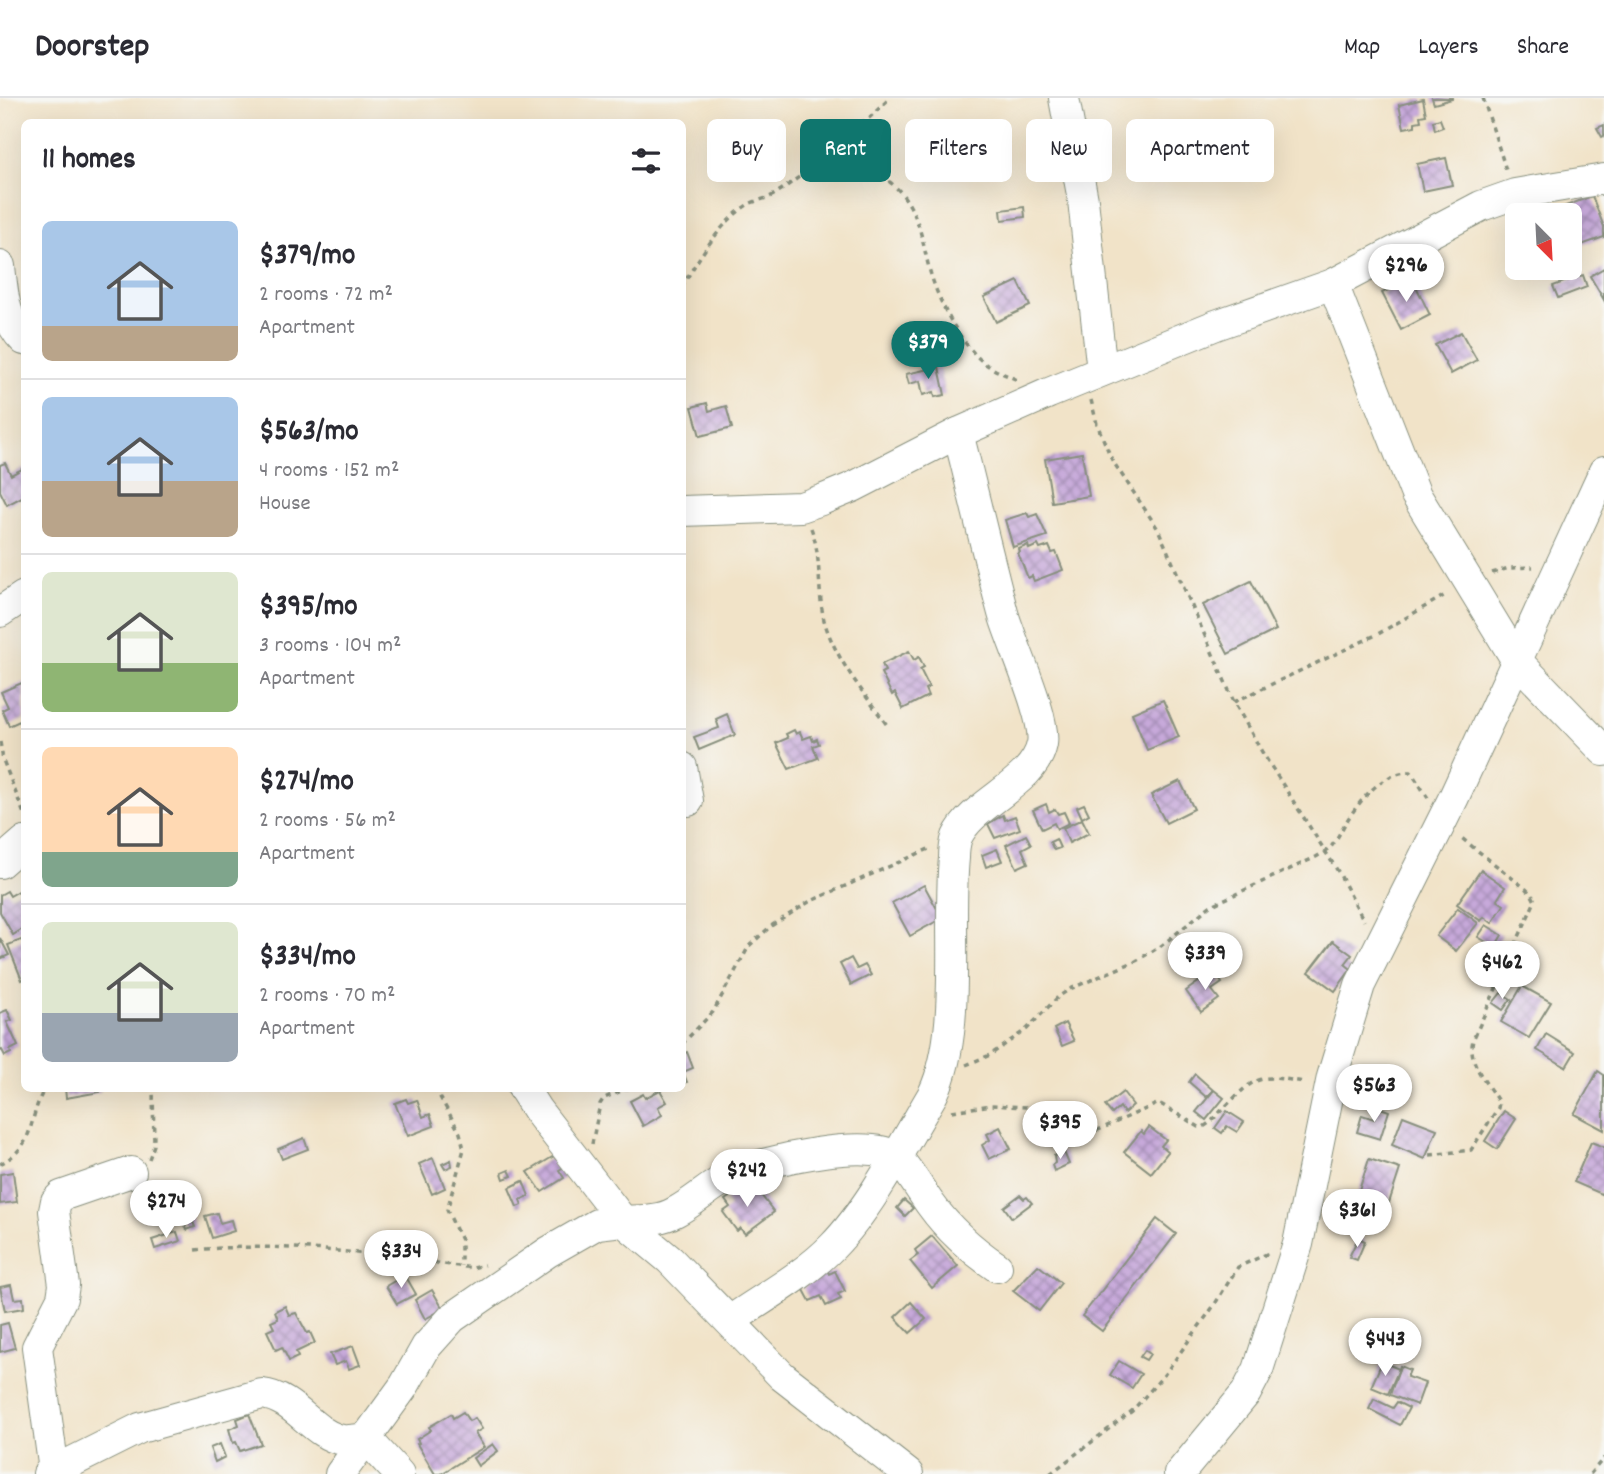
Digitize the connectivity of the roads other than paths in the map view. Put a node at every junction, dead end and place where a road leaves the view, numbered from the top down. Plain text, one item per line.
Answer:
1 (1064, 98) edge
2 (1604, 178) edge
3 (0, 266) edge
4 (1333, 284) junction
5 (21, 337) edge
6 (1094, 374) junction
7 (958, 432) junction
8 (1604, 471) edge
9 (686, 511) edge
10 (21, 598) edge
11 (0, 612) edge
12 (1517, 661) junction
13 (1604, 751) edge
14 (686, 789) edge
15 (688, 801) dead end
16 (21, 845) edge
17 (0, 863) edge
18 (526, 1092) edge
19 (895, 1156) junction
20 (131, 1172) road end
21 (675, 1212) junction
22 (623, 1221) junction
23 (670, 1260) junction
24 (997, 1267) dead end
25 (730, 1321) junction
26 (366, 1438) junction
27 (62, 1471) edge
28 (340, 1474) edge
29 (399, 1474) edge
30 (908, 1474) edge
31 (1179, 1474) edge

1 - 6 street
2 - 4 street
3 - 5 street
4 - 6 street
4 - 12 street
6 - 7 street
7 - 9 street
7 - 19 street
8 - 12 street
10 - 11 street
12 - 13 street
12 - 31 street
14 - 15 street
16 - 17 street
18 - 22 street
19 - 21 street
19 - 24 street
19 - 25 street
20 - 27 street
21 - 22 street
21 - 23 street
22 - 23 street
22 - 26 street
23 - 25 street
25 - 30 street
26 - 27 street
26 - 28 street
26 - 29 street

